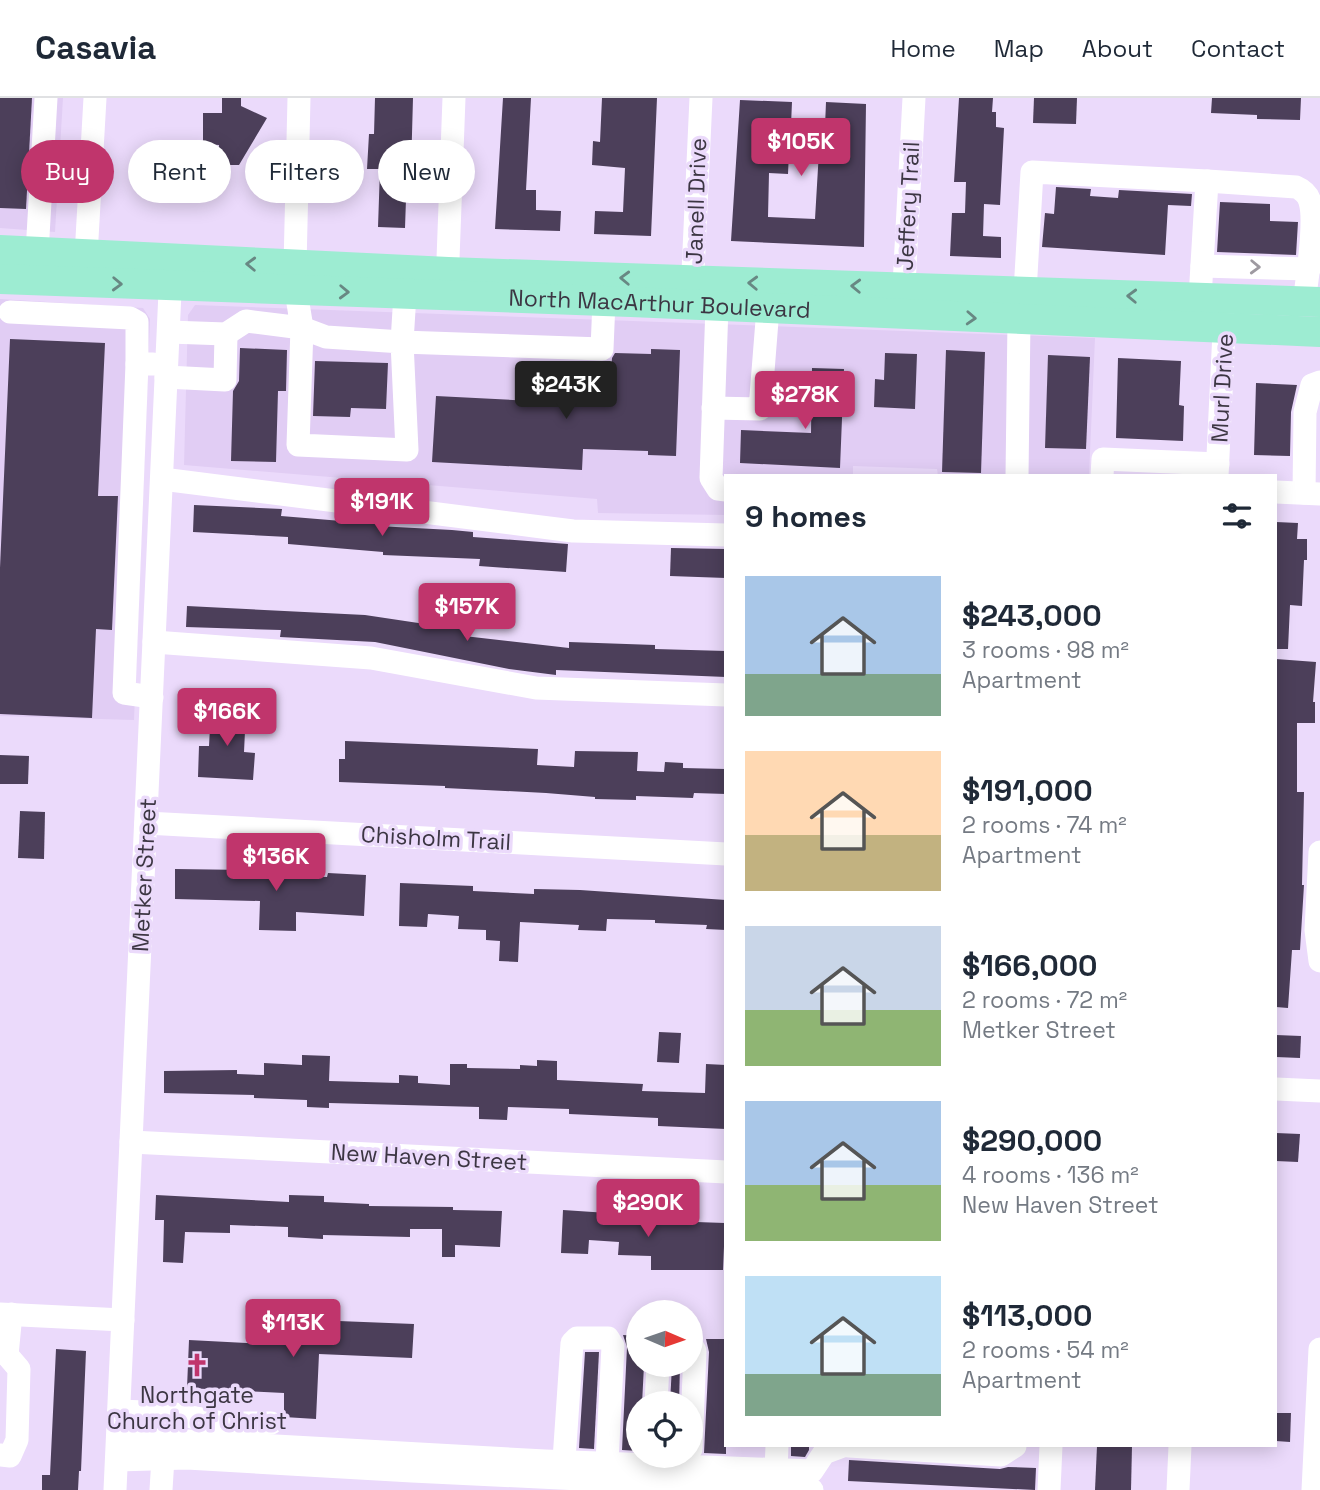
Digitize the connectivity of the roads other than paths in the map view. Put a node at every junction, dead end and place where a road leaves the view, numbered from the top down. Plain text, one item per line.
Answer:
1 (46, 98) edge
2 (95, 98) edge
3 (299, 98) edge
4 (454, 98) edge
5 (701, 98) edge
6 (914, 98) edge
7 (1207, 181) junction
8 (0, 250) edge
9 (37, 253) junction
10 (86, 256) junction
11 (126, 258) junction
12 (1202, 265) junction
13 (1309, 269) junction
14 (171, 273) junction
15 (295, 278) junction
16 (5, 280) edge
17 (447, 284) junction
18 (405, 294) junction
19 (701, 297) junction
20 (604, 301) junction
21 (904, 301) junction
22 (1312, 302) edge
23 (1022, 306) junction
24 (768, 308) junction
25 (1217, 309) junction
26 (5, 312) edge
27 (302, 328) junction
28 (169, 332) junction
29 (1320, 332) edge
30 (226, 334) junction
31 (402, 342) junction
32 (137, 364) junction
33 (167, 371) junction
34 (1320, 382) edge
35 (713, 408) junction
36 (1217, 470) edge
37 (1017, 474) edge
38 (1102, 474) edge
39 (162, 479) junction
40 (724, 490) edge
41 (1277, 492) edge
42 (1312, 493) edge
43 (724, 535) edge
44 (154, 642) junction
45 (724, 695) edge
46 (152, 697) junction
47 (146, 822) junction
48 (1320, 852) edge
49 (724, 854) edge
50 (1320, 961) edge
51 (1277, 1089) edge
52 (1320, 1091) edge
53 (131, 1142) junction
54 (724, 1172) edge
55 (6, 1314) edge
56 (123, 1320) junction
57 (1320, 1349) edge
58 (3, 1357) edge
59 (119, 1410) junction
60 (271, 1423) dead end
61 (777, 1447) edge
62 (814, 1447) edge
63 (840, 1447) edge
64 (866, 1447) edge
65 (1013, 1447) edge
66 (1051, 1447) edge
67 (1180, 1447) edge
68 (117, 1448) junction
69 (0, 1455) edge
70 (703, 1457) edge
71 (738, 1457) edge
72 (163, 1458) junction
73 (564, 1460) junction
74 (626, 1461) edge
75 (607, 1462) junction
76 (776, 1470) junction
77 (412, 1481) edge
78 (812, 1481) edge
79 (115, 1490) edge
80 (162, 1490) edge
81 (1048, 1490) edge
82 (1178, 1490) edge
83 (1313, 1490) edge

1 - 9 street
2 - 10 street
3 - 15 street
4 - 17 street
5 - 19 street, Janell Drive
6 - 21 street, Jeffery Trail
7 - 12 street, Murl Drive
7 - 13 street
7 - 23 street
8 - 9 main road, North MacArthur Boulevard
9 - 10 main road, North MacArthur Boulevard
10 - 11 main road, North MacArthur Boulevard
11 - 14 main road, North MacArthur Boulevard
11 - 16 main road
12 -> 13 street
12 - 25 street, Murl Drive
13 - 22 street
14 - 15 main road, North MacArthur Boulevard
16 -> 14 main road, North MacArthur Boulevard
14 - 28 street, Metker Street
15 - 17 main road, North MacArthur Boulevard
15 -> 18 main road, North MacArthur Boulevard
15 - 27 street
16 - 26 street
17 - 18 main road, North MacArthur Boulevard
19 -> 17 main road, North MacArthur Boulevard
17 - 20 main road, North MacArthur Boulevard
18 - 31 street
19 - 20 main road, North MacArthur Boulevard
21 -> 19 main road, North MacArthur Boulevard
19 - 24 main road, North MacArthur Boulevard
19 - 35 street, Janell Drive
20 - 31 street
21 - 23 main road, North MacArthur Boulevard
21 - 24 main road, North MacArthur Boulevard
22 - 25 main road, North MacArthur Boulevard
23 - 25 main road, North MacArthur Boulevard
23 - 37 street
24 - 35 street
25 - 29 main road, North MacArthur Boulevard
25 - 36 street, Murl Drive
26 - 32 street
27 - 30 street
27 - 31 street
27 - 31 street
28 - 30 street
28 - 33 street, Metker Street
30 - 33 street
32 - 33 street
32 - 46 street
33 - 39 street, Metker Street
34 - 42 street
35 - 40 street, Janell Drive
36 - 38 street
39 - 43 street
39 - 44 street, Metker Street
41 - 42 street
44 - 45 street
44 - 46 street, Metker Street
46 - 47 street, Metker Street
47 - 49 street, Chisholm Trail
47 - 53 street, Metker Street
48 - 50 street
51 - 52 street
53 - 54 street, New Haven Street
53 - 56 street, Metker Street
55 - 56 street
55 - 58 street
56 - 59 street, Metker Street
57 - 83 street
58 - 69 street
59 - 60 street
59 - 68 street, Metker Street
61 - 76 street
62 - 78 street
63 - 78 street
64 - 65 street
66 - 81 street
67 - 82 street
68 - 72 street
68 - 73 street
68 - 79 street, Metker Street
70 - 71 street
71 - 76 street
72 - 77 street
72 - 80 street
73 - 75 street
73 - 75 street
74 - 75 street
76 - 78 street
77 - 78 street

